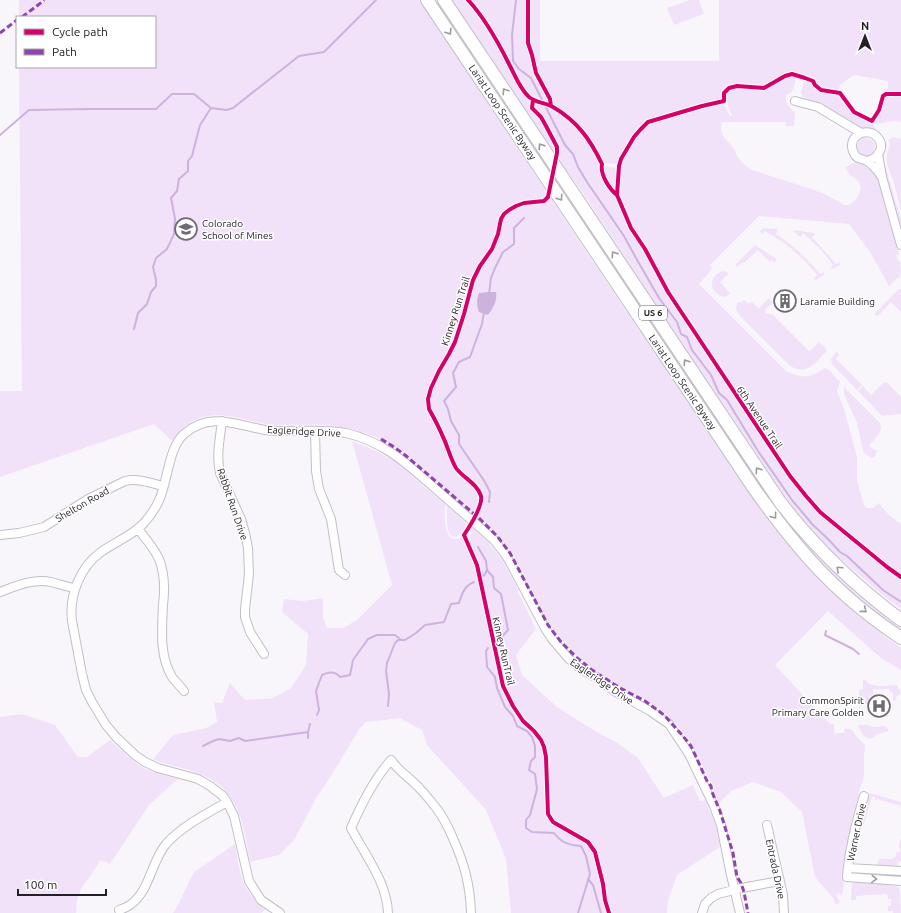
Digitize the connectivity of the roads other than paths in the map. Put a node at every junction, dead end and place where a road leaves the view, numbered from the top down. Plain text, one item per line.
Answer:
1 (427, 0) edge
2 (444, 0) edge
3 (795, 101) dead end
4 (842, 122) junction
5 (527, 124) junction
6 (515, 131) junction
7 (861, 133) junction
8 (853, 141) junction
9 (878, 154) junction
10 (867, 161) junction
11 (882, 177) junction
12 (901, 245) edge
13 (222, 422) junction
14 (315, 431) junction
15 (164, 486) junction
16 (138, 529) junction
17 (0, 535) edge
18 (345, 576) dead end
19 (75, 588) junction
20 (0, 592) edge
21 (901, 620) edge
22 (901, 638) edge
23 (264, 654) dead end
24 (184, 691) dead end
25 (864, 796) dead end
26 (227, 802) junction
27 (767, 825) dead end
28 (848, 868) junction
29 (901, 871) edge
30 (779, 881) junction
31 (901, 881) edge
32 (735, 890) junction
33 (119, 910) dead end
34 (280, 913) edge
35 (388, 913) edge
36 (471, 913) edge
37 (702, 913) edge
38 (740, 913) edge
39 (784, 913) edge

1 -> 6 highway, Lariat Loop Scenic Byway / US 6
5 -> 2 highway, Lariat Loop Scenic Byway / US 6
3 - 4 street
4 - 7 street
4 - 8 street
5 - 6 highway
21 -> 5 highway, Lariat Loop Scenic Byway / US 6
6 -> 22 highway, Lariat Loop Scenic Byway / US 6
7 - 8 street
7 - 9 street
8 - 10 street
9 - 10 street
9 - 11 street
10 - 11 street
11 - 12 street
13 - 14 street, Eagleridge Drive
13 - 15 street, Eagleridge Drive
13 - 23 street, Rabbit Run Drive
14 - 18 street
14 - 32 street, Eagleridge Drive
15 - 16 street, Eagleridge Drive
15 - 17 street, Shelton Road
16 - 19 street, Eagleridge Drive
16 - 24 street
19 - 20 street
19 - 26 street, Eagleridge Drive
25 - 28 street, Warner Drive
26 - 33 street
26 - 34 street, Eagleridge Drive
27 - 30 street, Entrada Drive
28 - 29 street, Warner Drive
28 -> 31 street, Warner Drive
30 - 32 street
30 - 39 street, Entrada Drive
32 - 37 street
32 - 38 street, Eagleridge Drive
35 - 36 street

